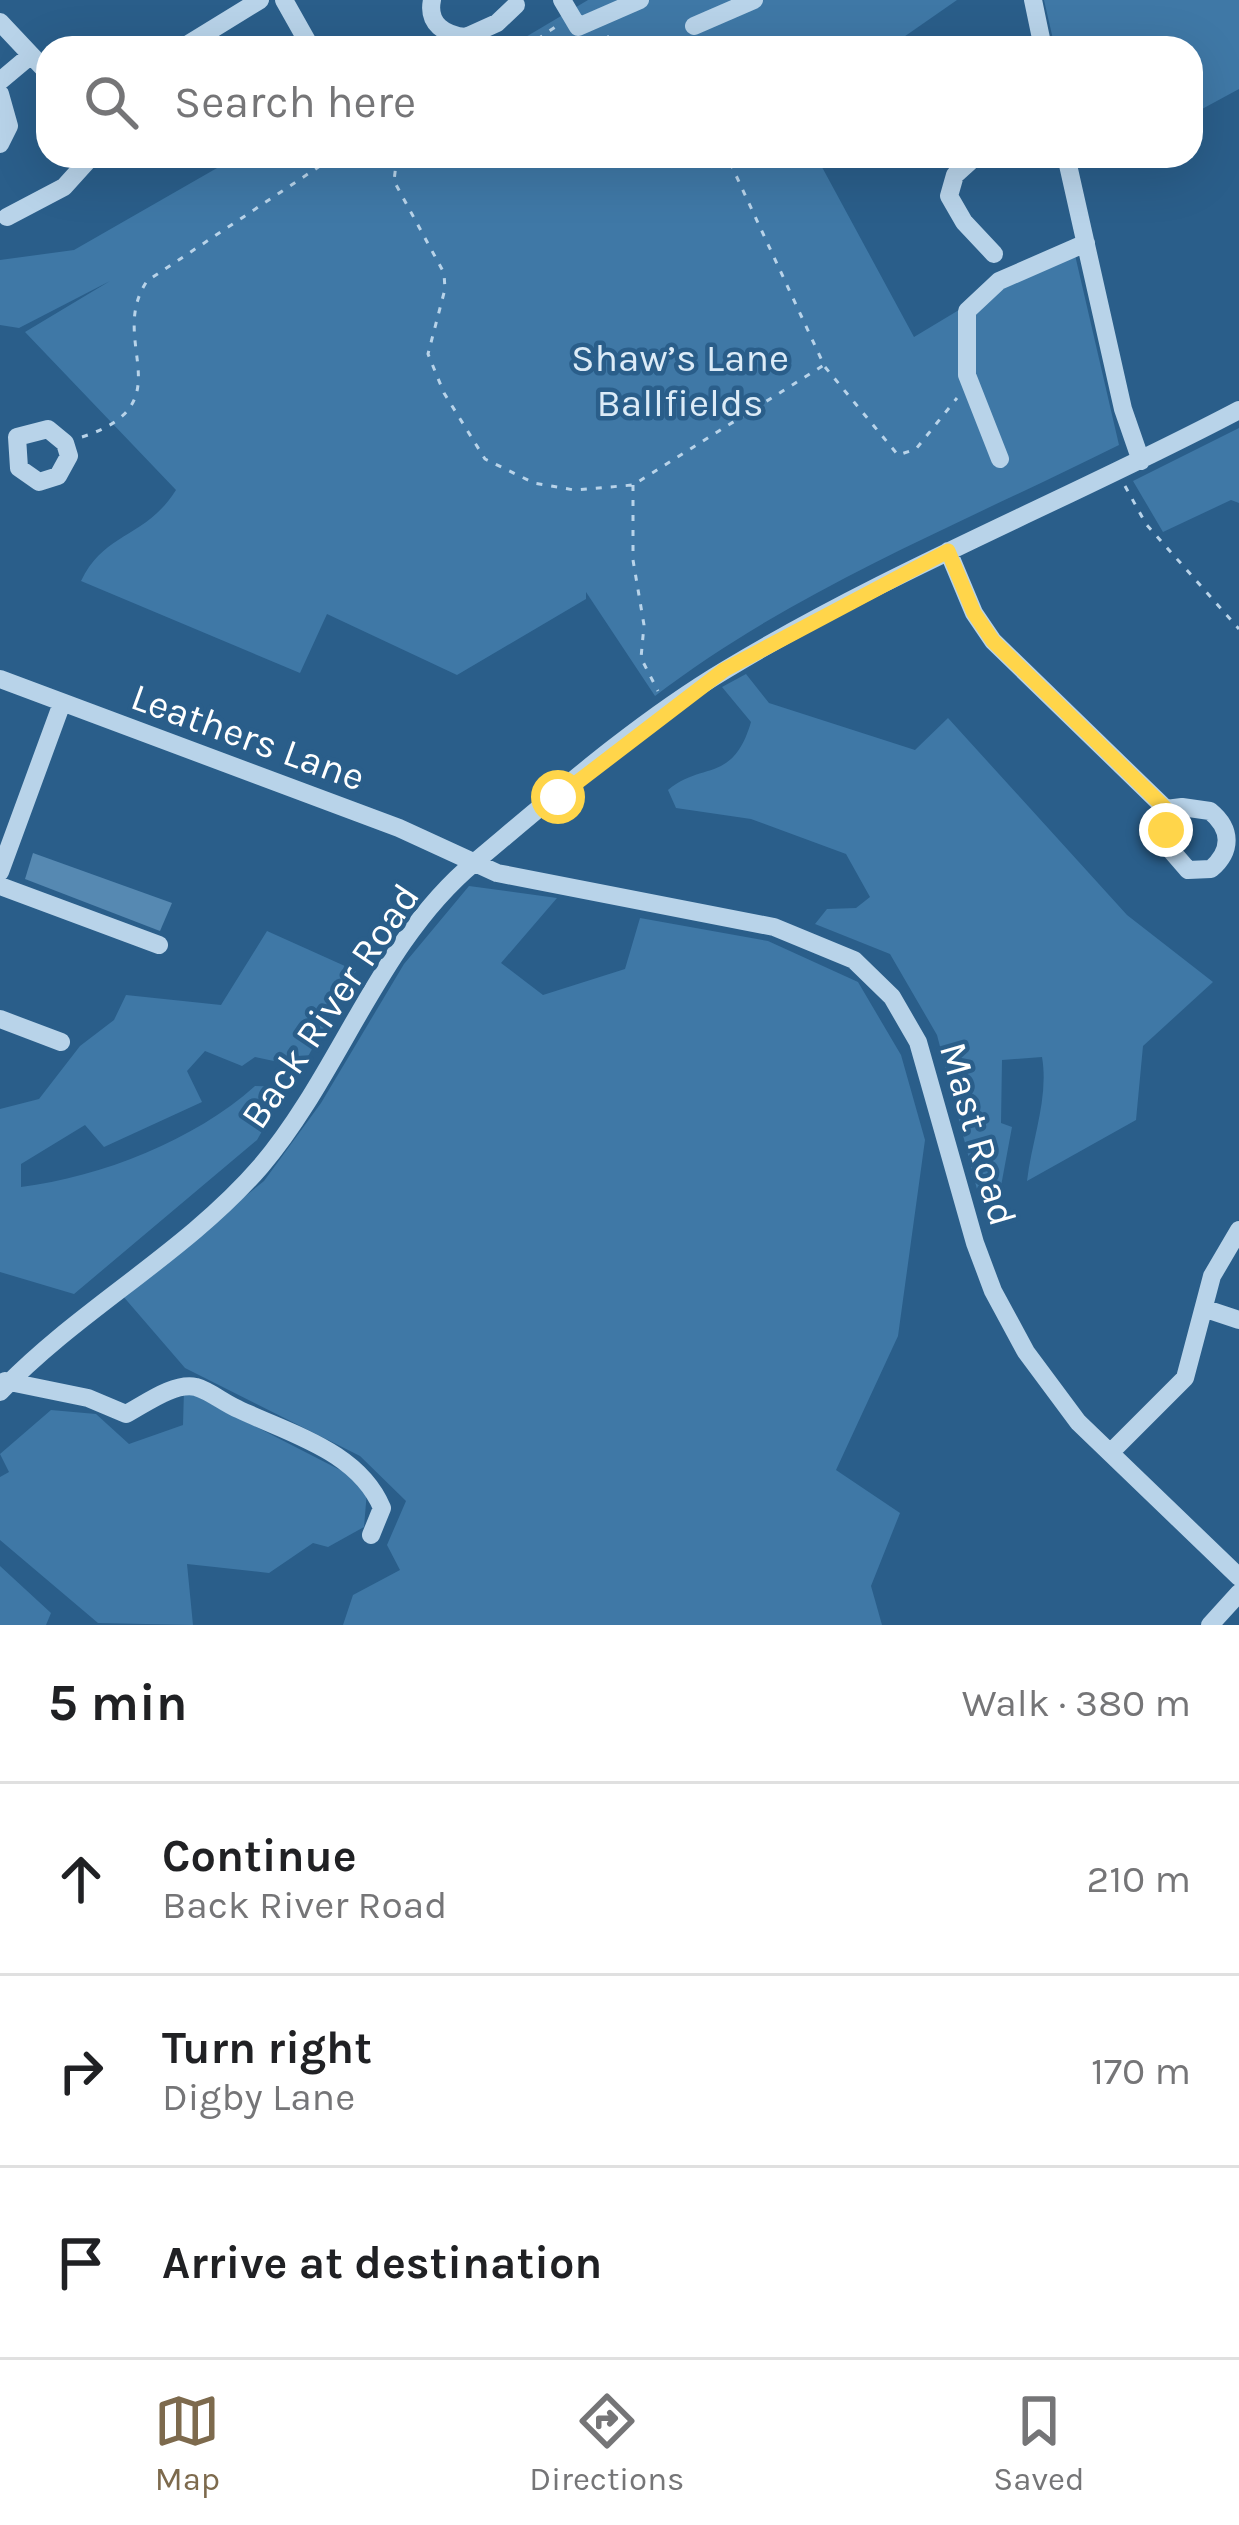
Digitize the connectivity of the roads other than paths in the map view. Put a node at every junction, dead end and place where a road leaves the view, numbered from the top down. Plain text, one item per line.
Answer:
1 (260, 0) edge
2 (284, 0) edge
3 (432, 0) edge
4 (562, 0) edge
5 (640, 0) edge
6 (754, 0) edge
7 (1033, 0) edge
8 (516, 2) edge
9 (0, 22) edge
10 (694, 26) dead end
11 (202, 36) edge
12 (304, 36) edge
13 (462, 36) edge
14 (468, 36) edge
15 (1040, 36) edge
16 (31, 55) junction
17 (36, 60) edge
18 (0, 81) edge
19 (0, 94) edge
20 (0, 144) edge
21 (81, 168) edge
22 (963, 168) edge
23 (1069, 168) edge
24 (7, 218) dead end
25 (1086, 243) junction
26 (994, 254) dead end
27 (1239, 410) edge
28 (8, 431) edge
29 (1000, 459) dead end
30 (1141, 461) junction
31 (948, 551) junction
32 (0, 679) edge
33 (62, 703) junction
34 (1166, 809) dead end
35 (471, 864) junction
36 (0, 872) edge
37 (0, 886) edge
38 (159, 945) dead end
39 (0, 1019) edge
40 (61, 1042) dead end
41 (1239, 1230) edge
42 (1206, 1310) junction
43 (1239, 1320) edge
44 (3, 1385) edge
45 (1110, 1453) junction
46 (370, 1535) dead end
47 (1239, 1577) edge
48 (1239, 1593) edge
49 (1210, 1625) edge

1 - 11 street
2 - 12 street
3 - 13 street
4 - 5 street
6 - 10 street
7 - 15 street
8 - 14 street
9 - 16 street
16 - 17 street
16 - 18 street
19 - 20 street
21 - 24 street
22 - 26 street
23 - 25 street
25 - 29 street
25 - 30 street
27 - 30 street, Back River Road
28 - 28 street
30 - 31 street, Back River Road
31 - 34 street
31 - 35 street, Back River Road
32 - 33 street, Leathers Lane
33 - 35 street, Leathers Lane
33 - 36 street
35 - 44 street, Back River Road
35 - 45 street, Mast Road
37 - 38 street
39 - 40 street
41 - 42 street
42 - 43 street
42 - 45 street
44 - 46 street
45 - 47 street, Mast Road
48 - 49 street

